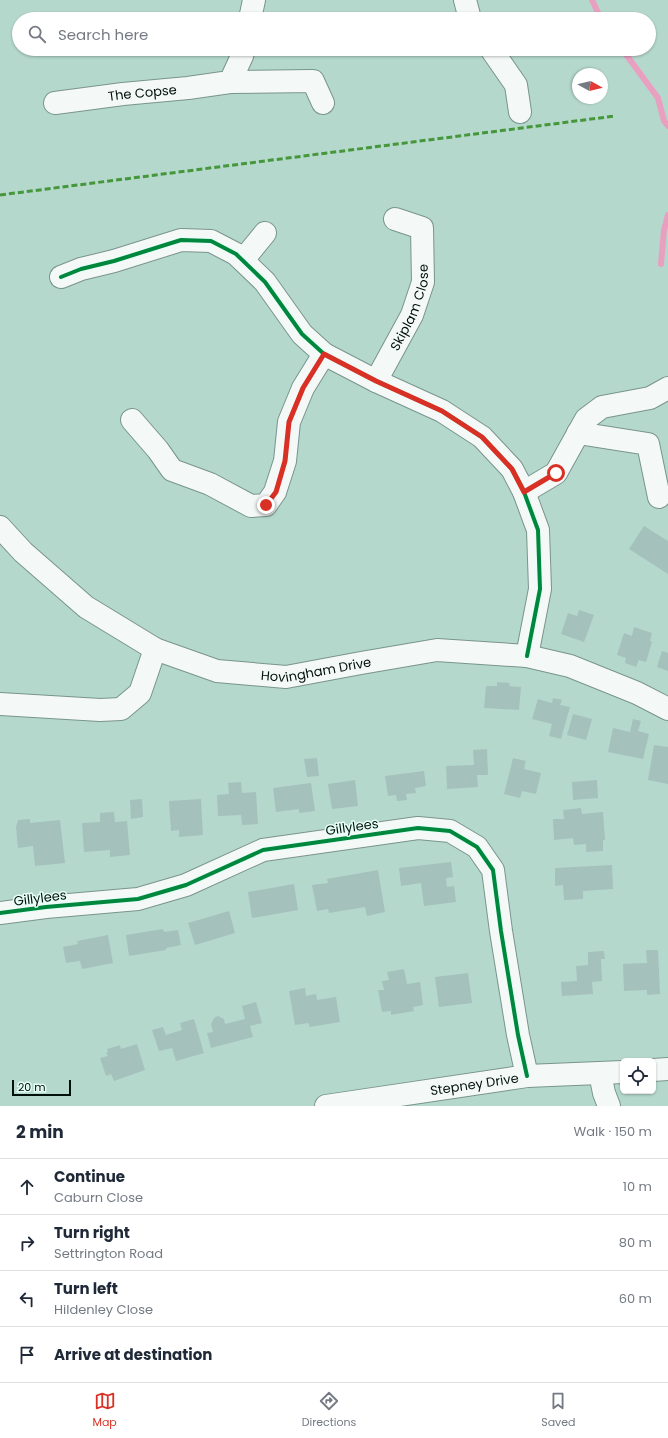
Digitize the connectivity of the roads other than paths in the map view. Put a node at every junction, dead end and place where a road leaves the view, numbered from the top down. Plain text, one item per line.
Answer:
1 (254, 0) edge
2 (465, 0) edge
3 (251, 12) edge
4 (468, 12) edge
5 (242, 56) edge
6 (496, 56) edge
7 (230, 82) junction
8 (55, 103) dead end
9 (322, 103) dead end
10 (520, 112) dead end
11 (395, 219) dead end
12 (265, 233) dead end
13 (242, 260) junction
14 (61, 277) dead end
15 (324, 354) junction
16 (376, 381) junction
17 (668, 388) edge
18 (132, 420) dead end
19 (578, 433) junction
20 (524, 492) junction
21 (659, 497) dead end
22 (0, 527) edge
23 (155, 649) junction
24 (527, 656) junction
25 (0, 704) edge
26 (668, 709) edge
27 (0, 913) edge
28 (668, 1069) edge
29 (656, 1070) edge
30 (620, 1072) edge
31 (600, 1073) junction
32 (526, 1076) junction
33 (337, 1105) edge
34 (609, 1106) edge

1 - 3 street
2 - 4 street
5 - 7 street
6 - 10 street
7 - 8 street, The Copse
7 - 9 street, The Copse
11 - 16 street, Skiplam Close
12 - 13 street
13 - 14 street
13 - 15 street
15 - 16 street
15 - 18 street
16 - 20 street
17 - 19 street
19 - 20 street
19 - 21 street
20 - 24 street
22 - 23 street, Hovingham Drive
23 - 24 street, Hovingham Drive
23 - 25 street
24 - 26 street, Hovingham Drive
27 - 32 street, Gillylees
28 - 29 street
30 - 31 street, Stepney Drive
31 - 32 street, Stepney Drive
31 - 34 street
32 - 33 street, Stepney Drive

